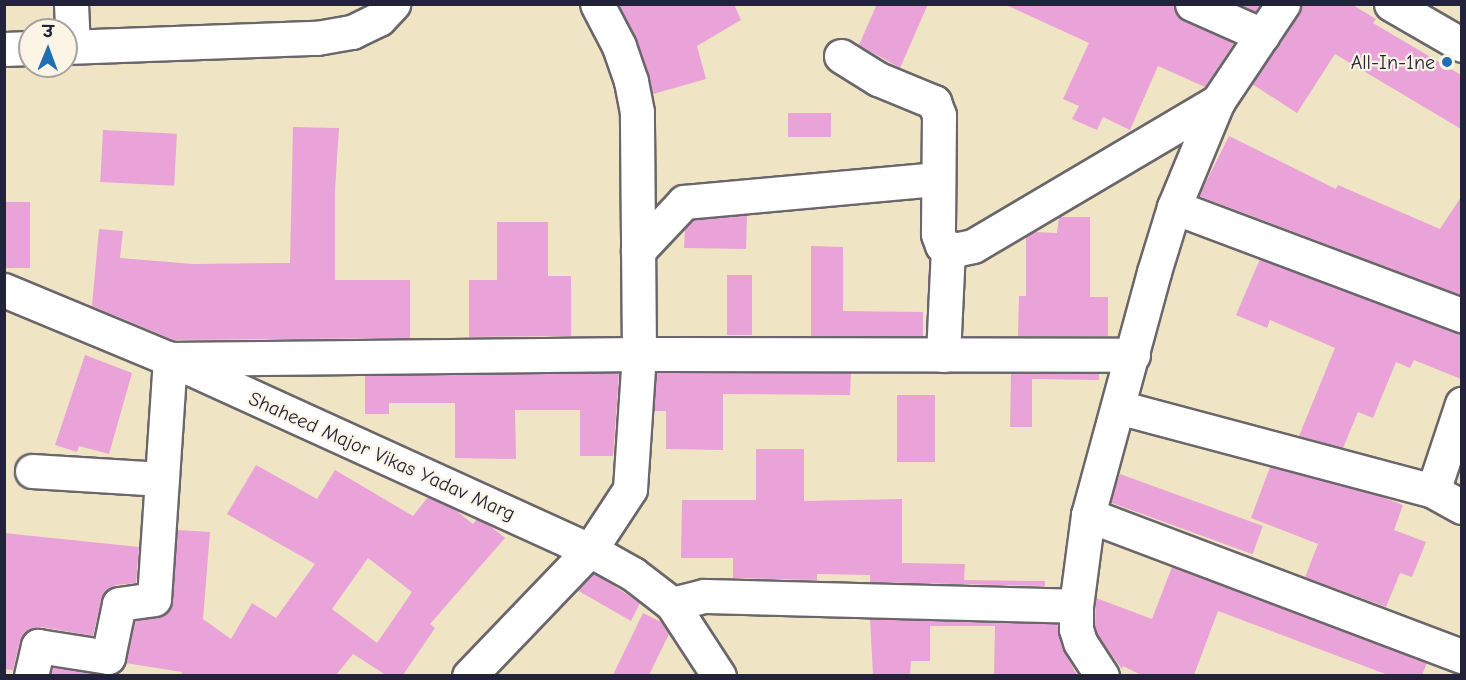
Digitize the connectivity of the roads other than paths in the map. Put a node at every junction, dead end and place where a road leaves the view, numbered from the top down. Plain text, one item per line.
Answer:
1 (393, 4) edge
2 (597, 4) edge
3 (1192, 4) edge
4 (1283, 4) edge
5 (1391, 4) edge
6 (1262, 35) junction
7 (1461, 45) edge
8 (78, 46) edge
9 (841, 56) dead end
10 (1218, 101) junction
11 (938, 179) junction
12 (1174, 207) junction
13 (948, 247) junction
14 (638, 251) junction
15 (4, 290) edge
16 (1461, 315) edge
17 (639, 354) junction
18 (942, 355) junction
19 (1132, 355) junction
20 (170, 359) junction
21 (1461, 404) edge
22 (1118, 407) junction
23 (32, 471) dead end
24 (162, 479) junction
25 (1433, 491) junction
26 (1461, 507) edge
27 (1088, 515) junction
28 (590, 550) junction
29 (672, 604) junction
30 (1076, 606) junction
31 (1461, 656) edge
32 (31, 675) edge
33 (469, 675) edge
34 (719, 675) edge
35 (1102, 675) edge

1 - 8 street
2 - 14 street
3 - 6 street
4 - 6 street
5 - 7 street
6 - 10 street
9 - 11 street
10 - 12 street
10 - 13 street
11 - 13 street
11 - 14 street
12 - 16 street
12 - 19 street
13 - 18 street
14 - 17 street
15 - 20 street, Shaheed Major Vikas Yadav Marg
17 - 18 street
17 - 20 street
17 - 28 street
18 - 19 street
19 - 22 street
20 - 24 street
20 - 28 street, Shaheed Major Vikas Yadav Marg
21 - 25 street
22 - 25 street
22 - 27 street
23 - 24 street
24 - 32 street
25 - 26 street
27 - 30 street
27 - 31 street
28 - 29 street, Shaheed Major Vikas Yadav Marg
28 - 33 street
29 - 30 street
29 - 34 street, Shaheed Major Vikas Yadav Marg
30 - 35 street

